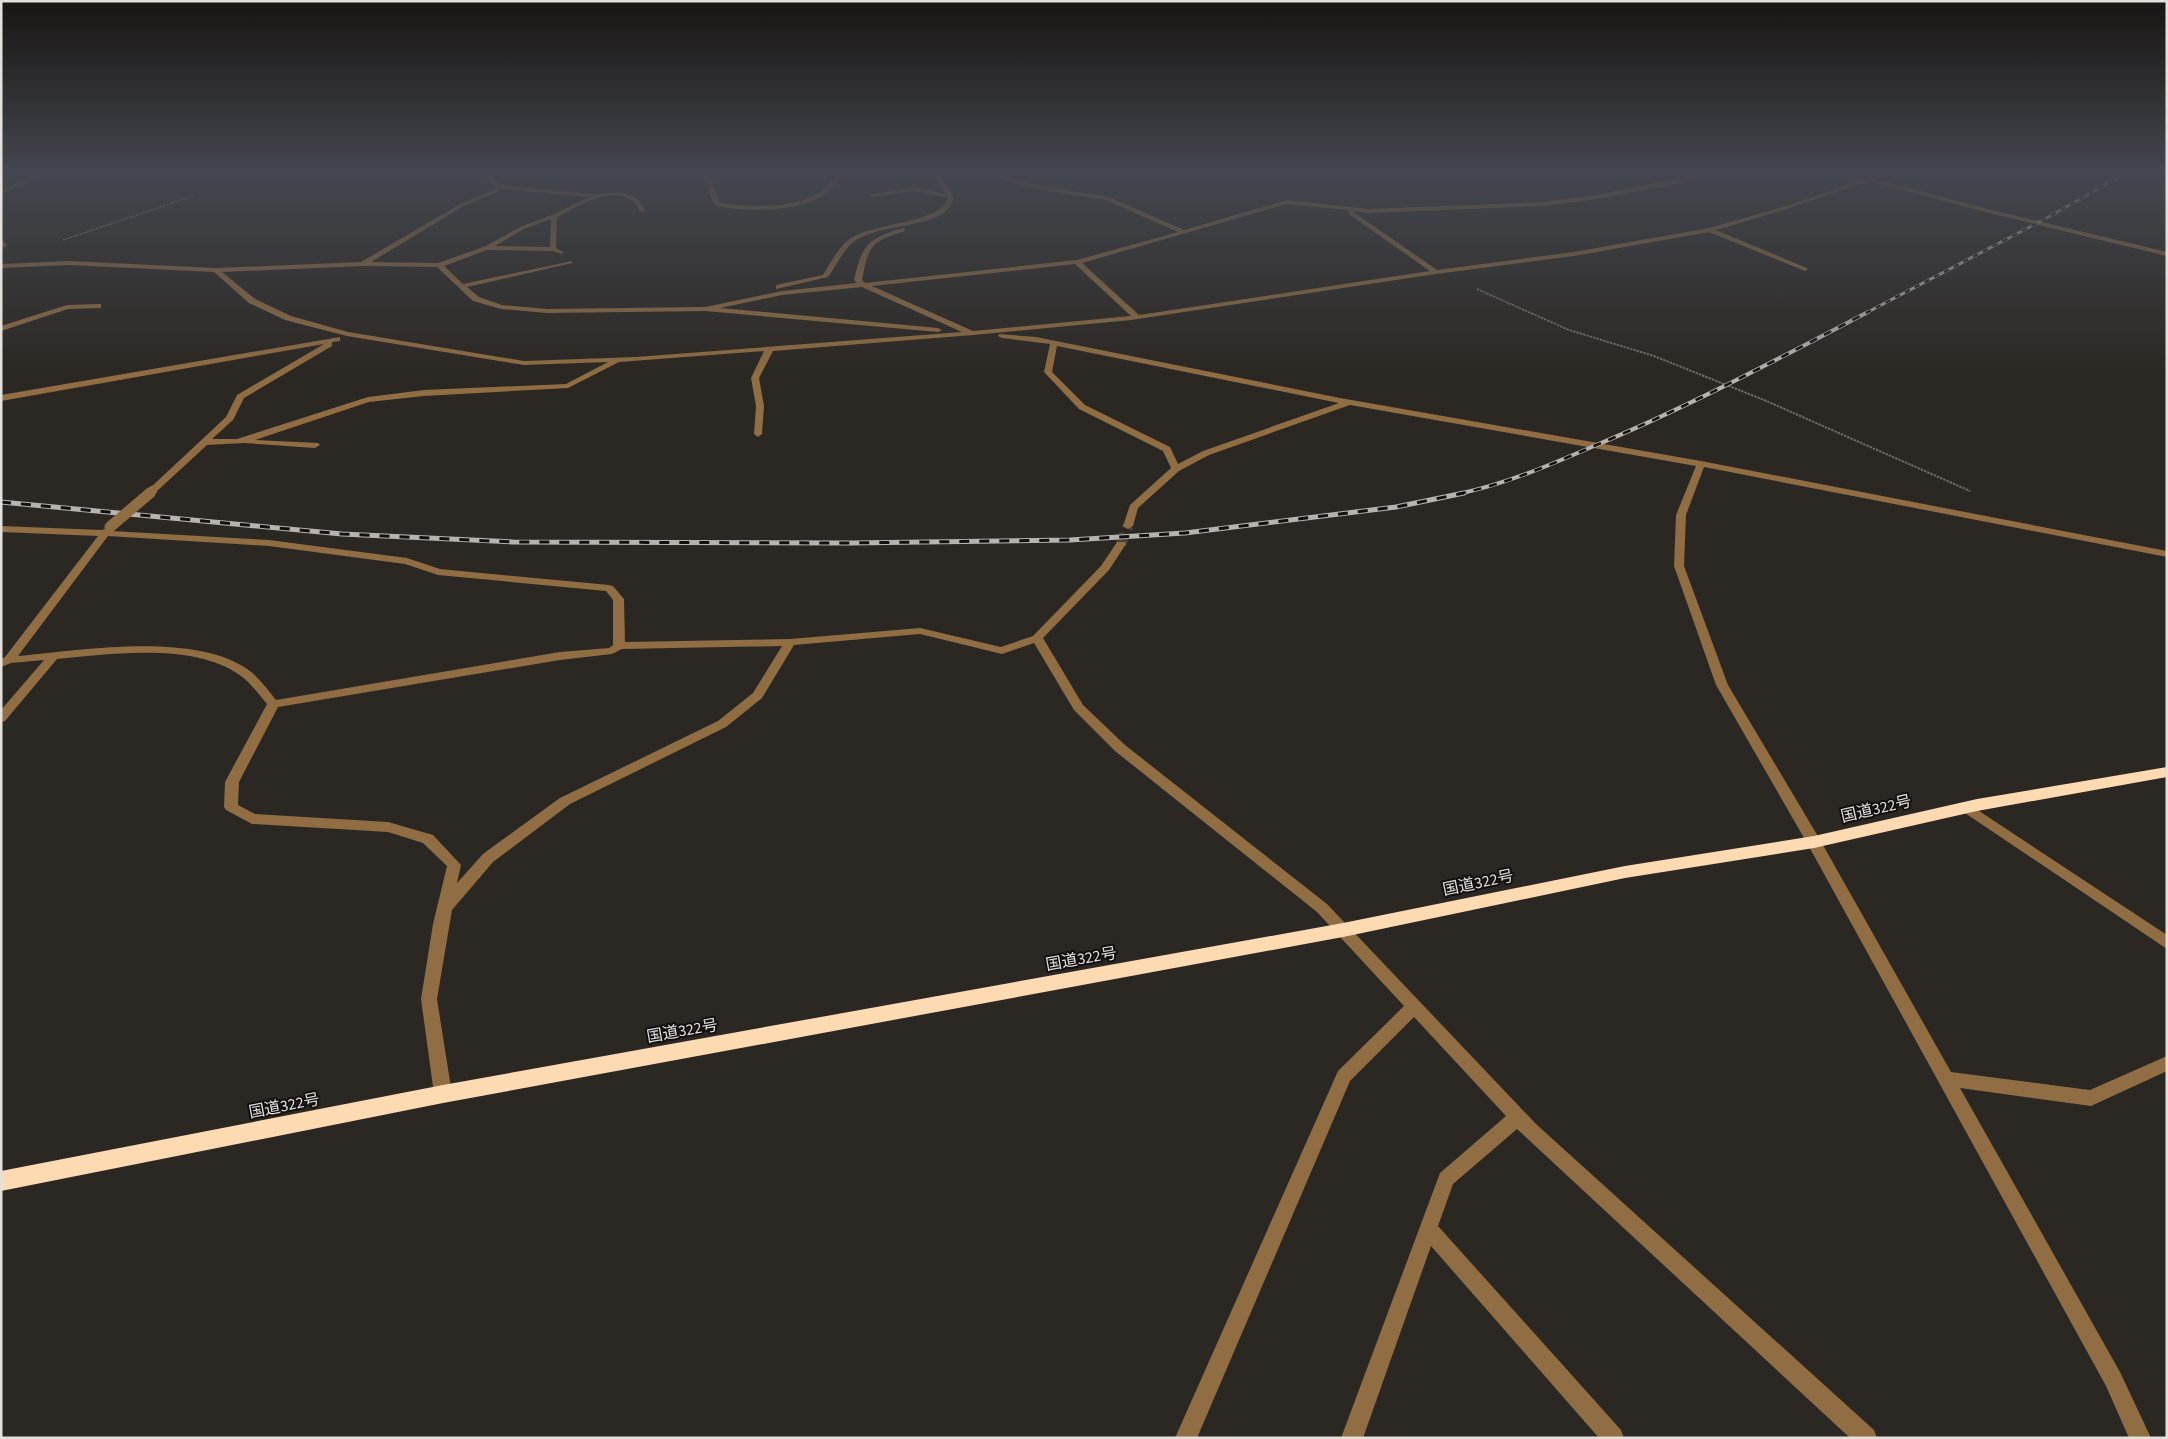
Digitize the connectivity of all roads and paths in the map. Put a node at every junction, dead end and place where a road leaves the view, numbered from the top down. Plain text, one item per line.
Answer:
1 (401, 241) edge
2 (498, 241) edge
3 (553, 241) edge
4 (852, 241) edge
5 (873, 241) edge
6 (1151, 241) edge
7 (1391, 241) edge
8 (1647, 241) edge
9 (1737, 241) edge
10 (2113, 241) edge
11 (486, 248) junction
12 (553, 249) junction
13 (561, 253) dead end
14 (2167, 254) edge
15 (15, 256) dead end
16 (570, 262) dead end
17 (1077, 262) junction
18 (363, 264) junction
19 (1, 265) edge
20 (439, 265) junction
21 (1805, 269) dead end
22 (216, 270) junction
23 (1436, 272) junction
24 (863, 285) junction
25 (462, 286) junction
26 (98, 306) dead end
27 (705, 309) junction
28 (1137, 317) junction
29 (1, 329) edge
30 (973, 333) junction
31 (347, 334) junction
32 (337, 339) junction
33 (1054, 343) junction
34 (769, 350) junction
35 (619, 360) junction
36 (1, 398) edge
37 (1350, 403) junction
38 (758, 434) dead end
39 (205, 442) junction
40 (238, 442) junction
41 (315, 445) dead end
42 (1701, 464) junction
43 (1176, 469) junction
44 (1970, 491) dead end
45 (1128, 526) tunnel mouth
46 (1, 529) edge
47 (107, 531) junction
48 (1121, 544) tunnel mouth
49 (2167, 554) edge
50 (1037, 638) junction
51 (790, 642) junction
52 (619, 646) junction
53 (53, 657) junction
54 (5, 662) edge
55 (274, 704) junction
56 (1, 718) edge
57 (2167, 772) edge
58 (1968, 808) junction
59 (1814, 842) junction
60 (445, 908) junction
61 (1343, 930) junction
62 (2167, 943) edge
63 (1414, 1006) junction
64 (2167, 1063) edge
65 (1946, 1079) junction
66 (443, 1094) junction
67 (1518, 1117) junction
68 (1, 1181) edge
69 (1428, 1228) junction
70 (1186, 1438) edge
71 (1352, 1438) edge
72 (1613, 1438) edge
73 (1866, 1438) edge
74 (2140, 1438) edge

1 - 18 street
2 - 11 street
3 - 12 street
4 - 27 street
5 - 24 street
6 - 17 street
7 - 23 street
8 - 23 street
9 - 21 street
10 - 14 street
11 - 12 street
11 - 20 street
12 - 13 street
15 - 19 street
16 - 25 street
17 - 24 street
17 - 28 street
18 - 20 street
18 - 22 street
19 - 22 street
20 - 25 street
22 - 31 street
23 - 28 street
23 - 44 path
24 - 27 street
24 - 30 street
25 - 27 street
26 - 29 street
27 - 30 street
28 - 30 street
30 - 33 street
30 - 34 street
31 - 32 street
31 - 35 street
32 - 36 street
32 - 39 street
33 - 37 street
33 - 43 street
34 - 35 street
34 - 38 street
35 - 40 street
37 - 42 street
37 - 43 street
39 - 40 street
39 - 47 street, bridge
40 - 41 street
42 - 49 street
42 - 59 street
43 - 45 street
46 - 47 street
47 - 52 street
47 - 54 street
48 - 50 street
50 - 51 street
50 - 61 street
51 - 52 street
51 - 60 street
52 - 55 street
53 - 54 street
53 - 55 street
53 - 56 street
55 - 60 street
57 - 58 highway, 国道322号
58 - 59 highway, 国道322号
58 - 62 street
59 - 61 highway, 国道322号
59 - 65 street
60 - 66 street
61 - 63 street
61 - 66 highway, 国道322号
63 - 67 street
63 - 70 street
64 - 65 street
65 - 74 street
66 - 68 highway, 国道322号
67 - 69 street
67 - 73 street
69 - 71 street
69 - 72 street

